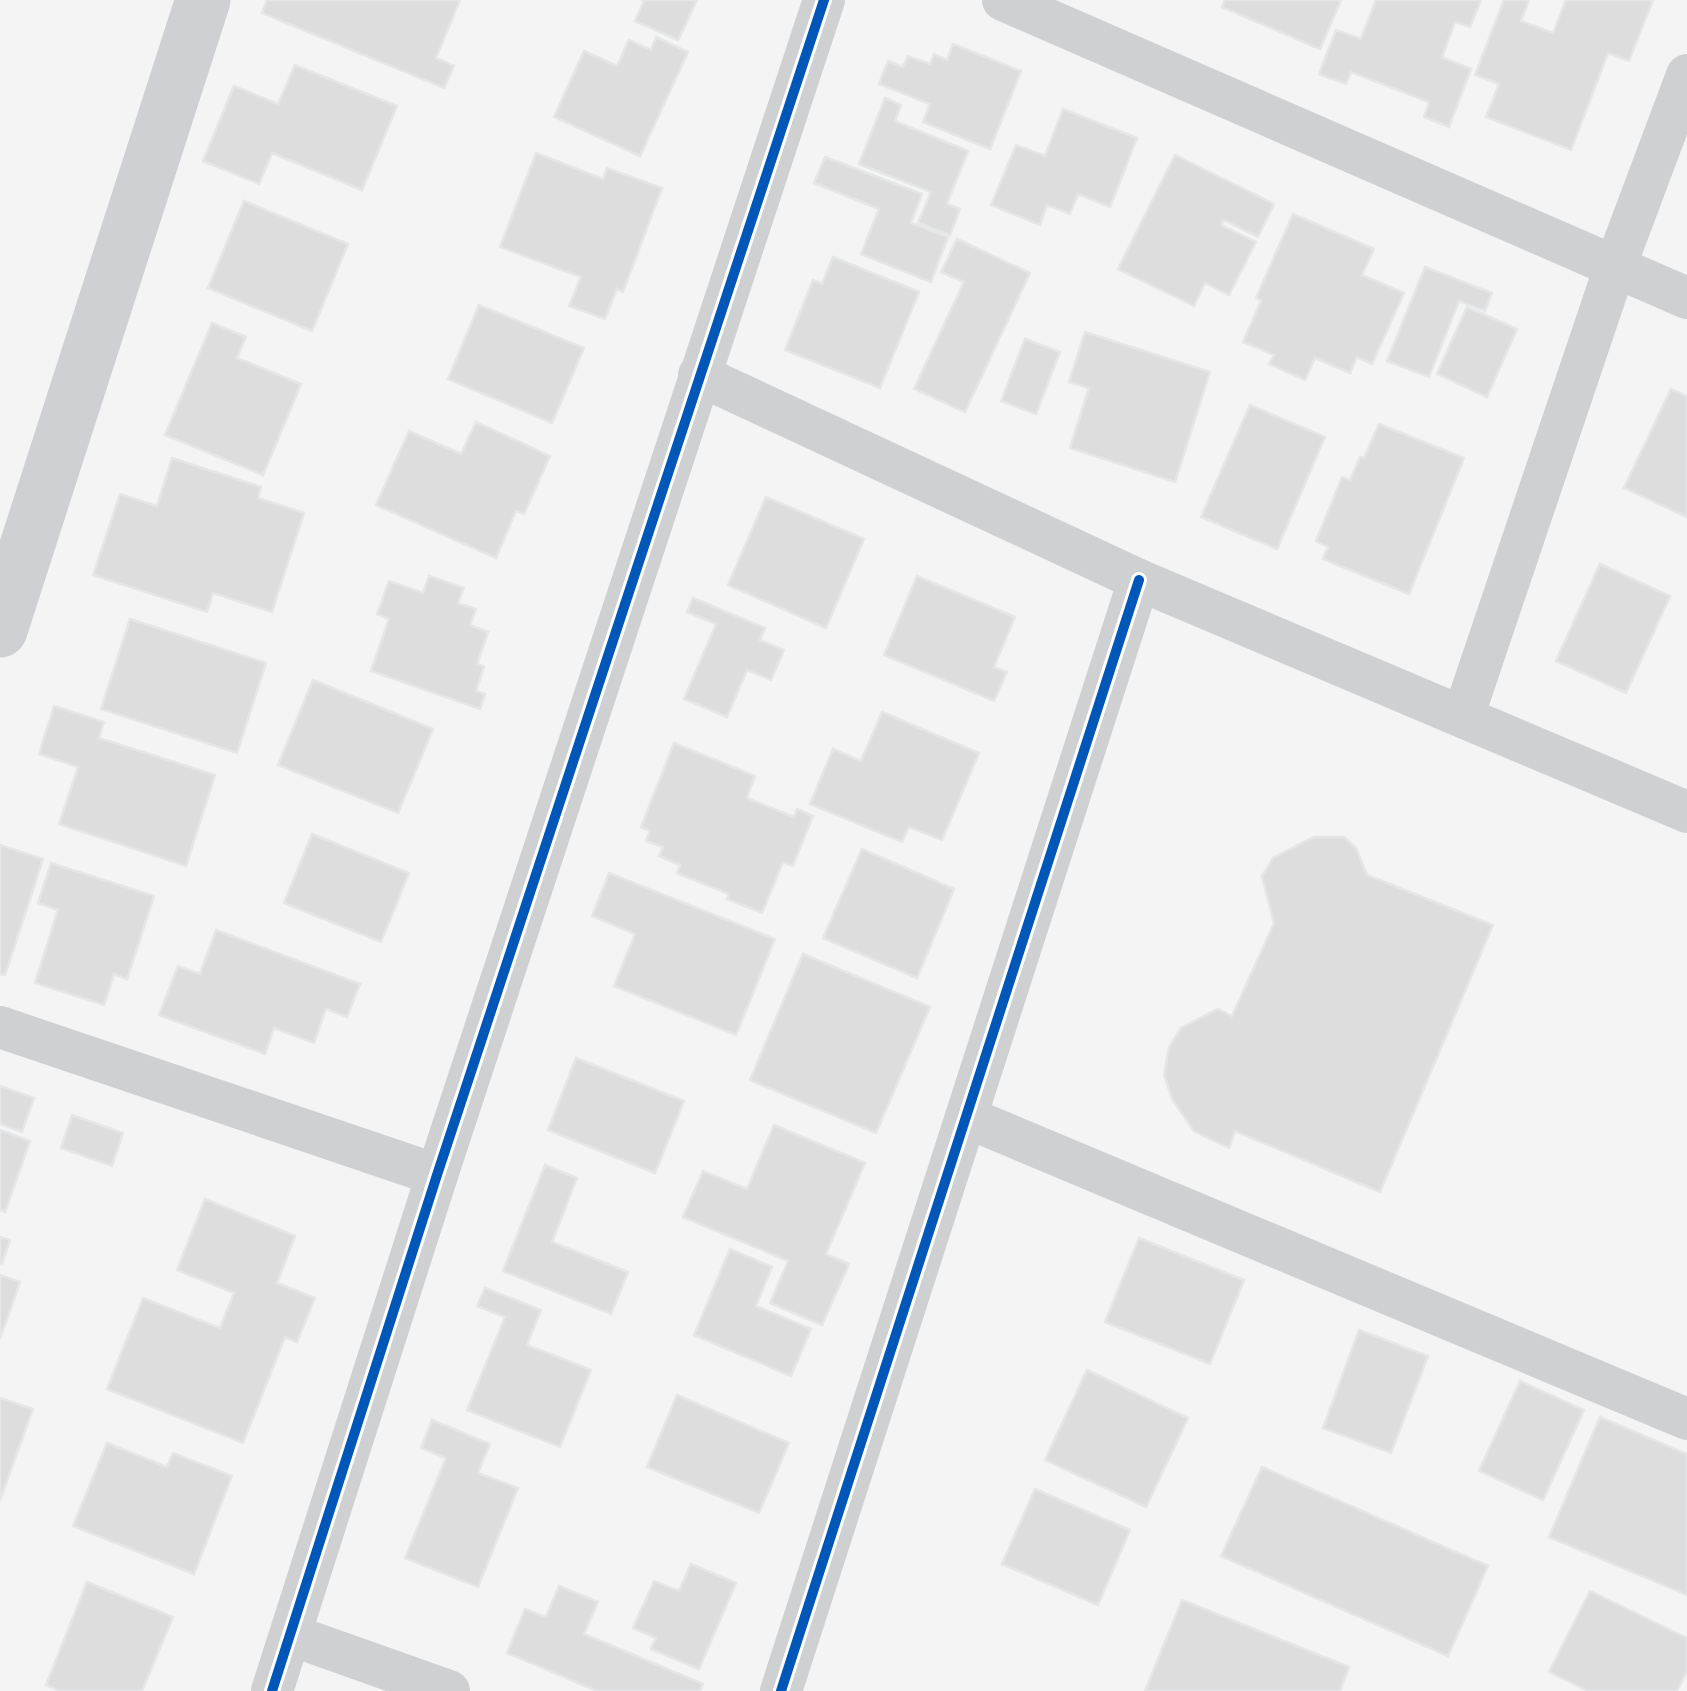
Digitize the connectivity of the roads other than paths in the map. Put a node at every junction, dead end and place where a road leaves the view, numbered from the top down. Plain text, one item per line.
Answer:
1 (204, 0) edge
2 (824, 0) edge
3 (1003, 0) edge
4 (1687, 75) edge
5 (1615, 267) junction
6 (1687, 298) edge
7 (699, 376) junction
8 (1139, 580) junction
9 (0, 630) edge
10 (1463, 717) junction
11 (1687, 812) edge
12 (0, 1027) edge
13 (966, 1116) junction
14 (437, 1175) junction
15 (1687, 1420) edge
16 (291, 1635) junction
17 (272, 1691) edge
18 (449, 1691) edge
19 (781, 1691) edge

1 - 9 street
2 - 7 street
3 - 5 street
4 - 5 street
5 - 6 street
5 - 10 street
7 - 8 street
7 - 14 street
8 - 10 street
8 - 13 street
10 - 11 street
12 - 14 street
13 - 15 street
13 - 19 street
14 - 16 street
16 - 17 street
16 - 18 street

